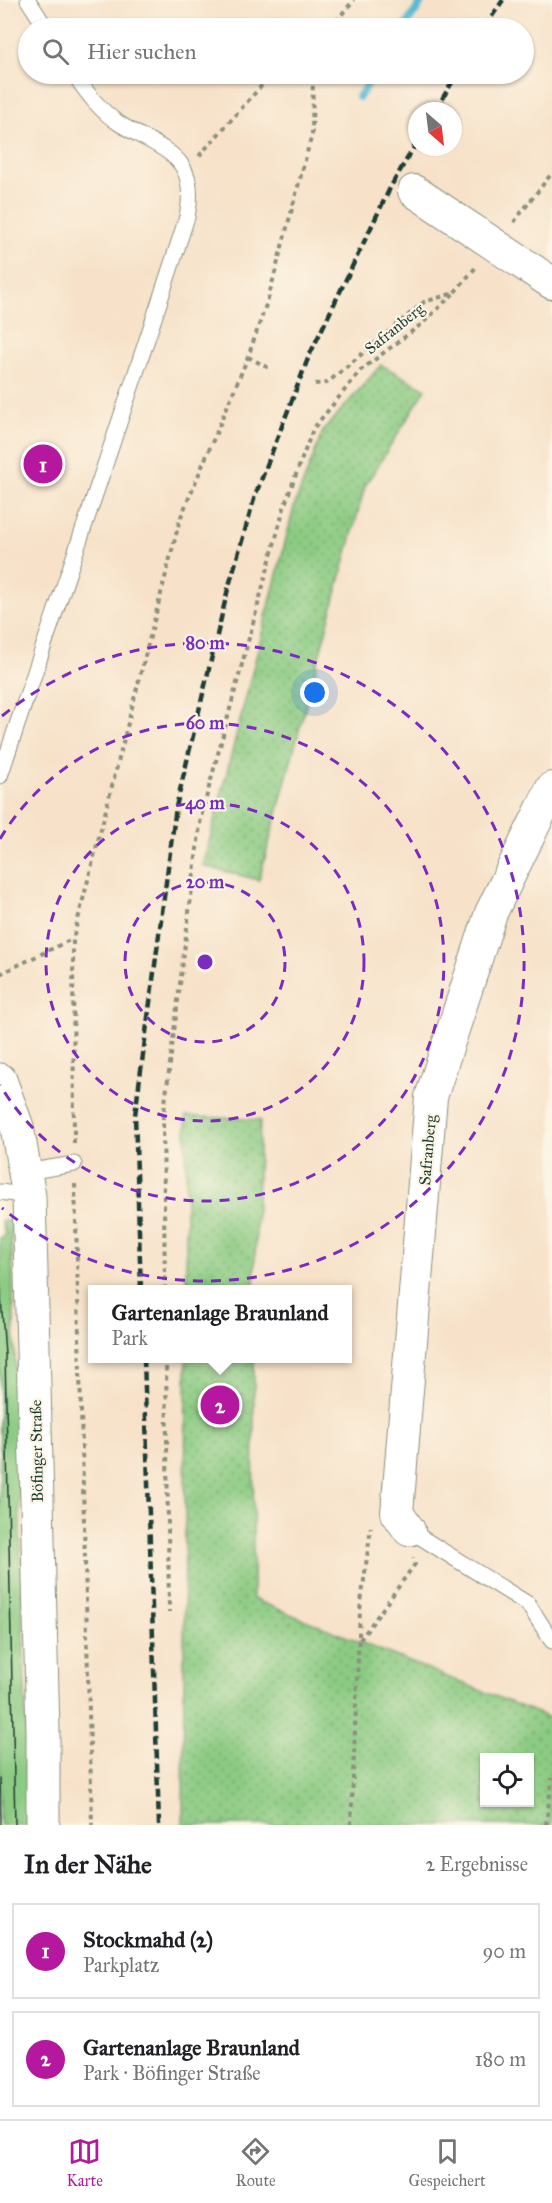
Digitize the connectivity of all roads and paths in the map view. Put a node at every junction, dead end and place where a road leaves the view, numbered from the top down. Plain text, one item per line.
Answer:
1 (28, 0) edge
2 (345, 0) edge
3 (354, 0) edge
4 (349, 5) junction
5 (40, 18) edge
6 (338, 18) edge
7 (82, 84) edge
8 (263, 84) edge
9 (313, 84) edge
10 (185, 172) junction
11 (552, 173) edge
12 (414, 191) dead end
13 (496, 245) junction
14 (552, 283) edge
15 (454, 293) junction
16 (248, 357) junction
17 (270, 368) dead end
18 (315, 384) dead end
19 (0, 776) edge
20 (552, 788) edge
21 (73, 939) junction
22 (0, 974) edge
23 (0, 1080) edge
24 (74, 1164) junction
25 (18, 1186) edge
26 (165, 1285) edge
27 (166, 1363) edge
28 (372, 1519) dead end
29 (409, 1530) junction
30 (169, 1612) dead end
31 (359, 1641) junction
32 (552, 1641) edge
33 (552, 1778) edge
34 (44, 1825) edge
35 (92, 1825) edge
36 (351, 1825) edge
37 (546, 1825) edge

1 - 5 lane
2 - 4 path
3 - 4 path
4 - 6 path
7 - 10 lane
8 - 10 path
9 - 16 path
10 - 19 lane
11 - 13 path
12 - 13 street
13 - 14 street
13 - 15 path
15 - 18 path, Safranberg
15 - 26 path
16 - 17 path
16 - 21 path
20 - 29 street, Safranberg
21 - 22 path
21 - 24 path
23 - 25 street, Böfinger Straße
24 - 25 lane
24 - 35 path
25 - 34 street, Böfinger Straße
27 - 30 path
28 - 31 path
29 - 31 path
29 - 32 lane
31 - 36 path
33 - 37 path

